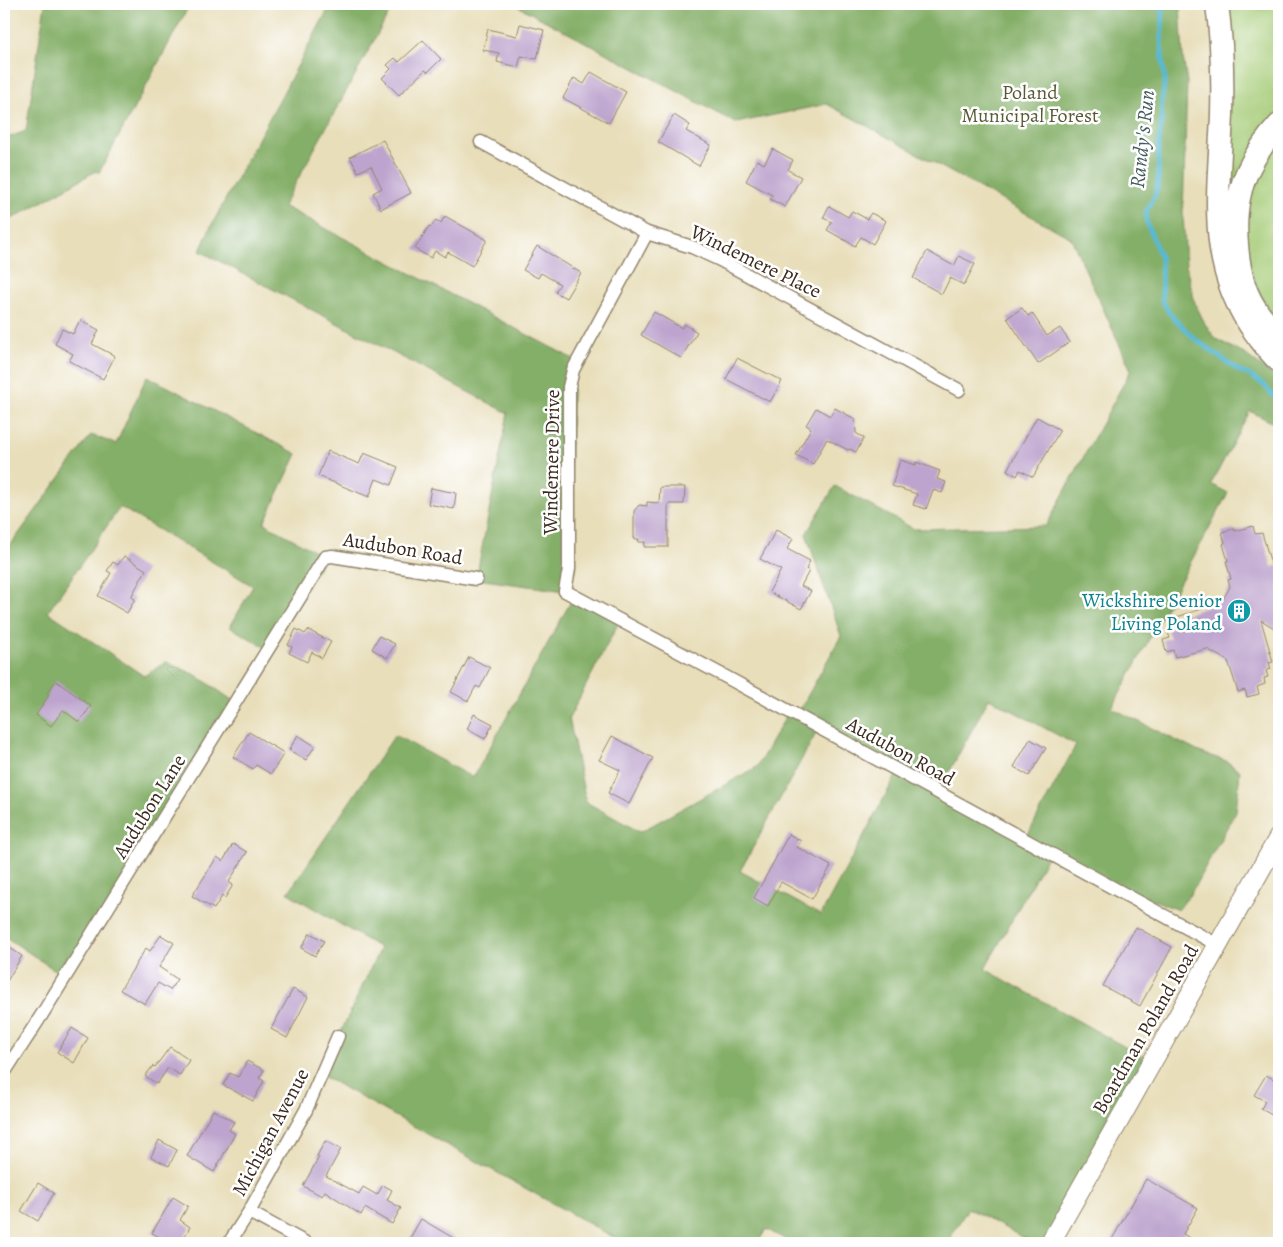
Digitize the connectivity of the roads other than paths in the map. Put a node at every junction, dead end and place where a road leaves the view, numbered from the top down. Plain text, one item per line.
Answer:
1 (1217, 4) edge
2 (1279, 125) edge
3 (481, 142) dead end
4 (648, 233) junction
5 (1279, 337) edge
6 (1279, 361) edge
7 (959, 390) dead end
8 (325, 557) joint
9 (476, 579) dead end
10 (565, 591) joint
11 (1279, 837) edge
12 (1218, 945) junction
13 (338, 1036) dead end
14 (4, 1074) edge
15 (249, 1212) junction
16 (229, 1243) edge
17 (306, 1243) edge
18 (1050, 1243) edge

1 - 6 highway
2 - 5 highway
3 - 4 street, Windemere Place
4 - 7 street, Windemere Place
4 - 10 street, Windemere Drive
8 - 9 street, Audubon Road
8 - 14 street, Audubon Lane
10 - 12 street, Audubon Road
11 - 12 main road, Boardman Poland Road
12 - 18 main road, Boardman Poland Road
13 - 15 street, Michigan Avenue
15 - 16 street, Michigan Avenue
15 - 17 street

